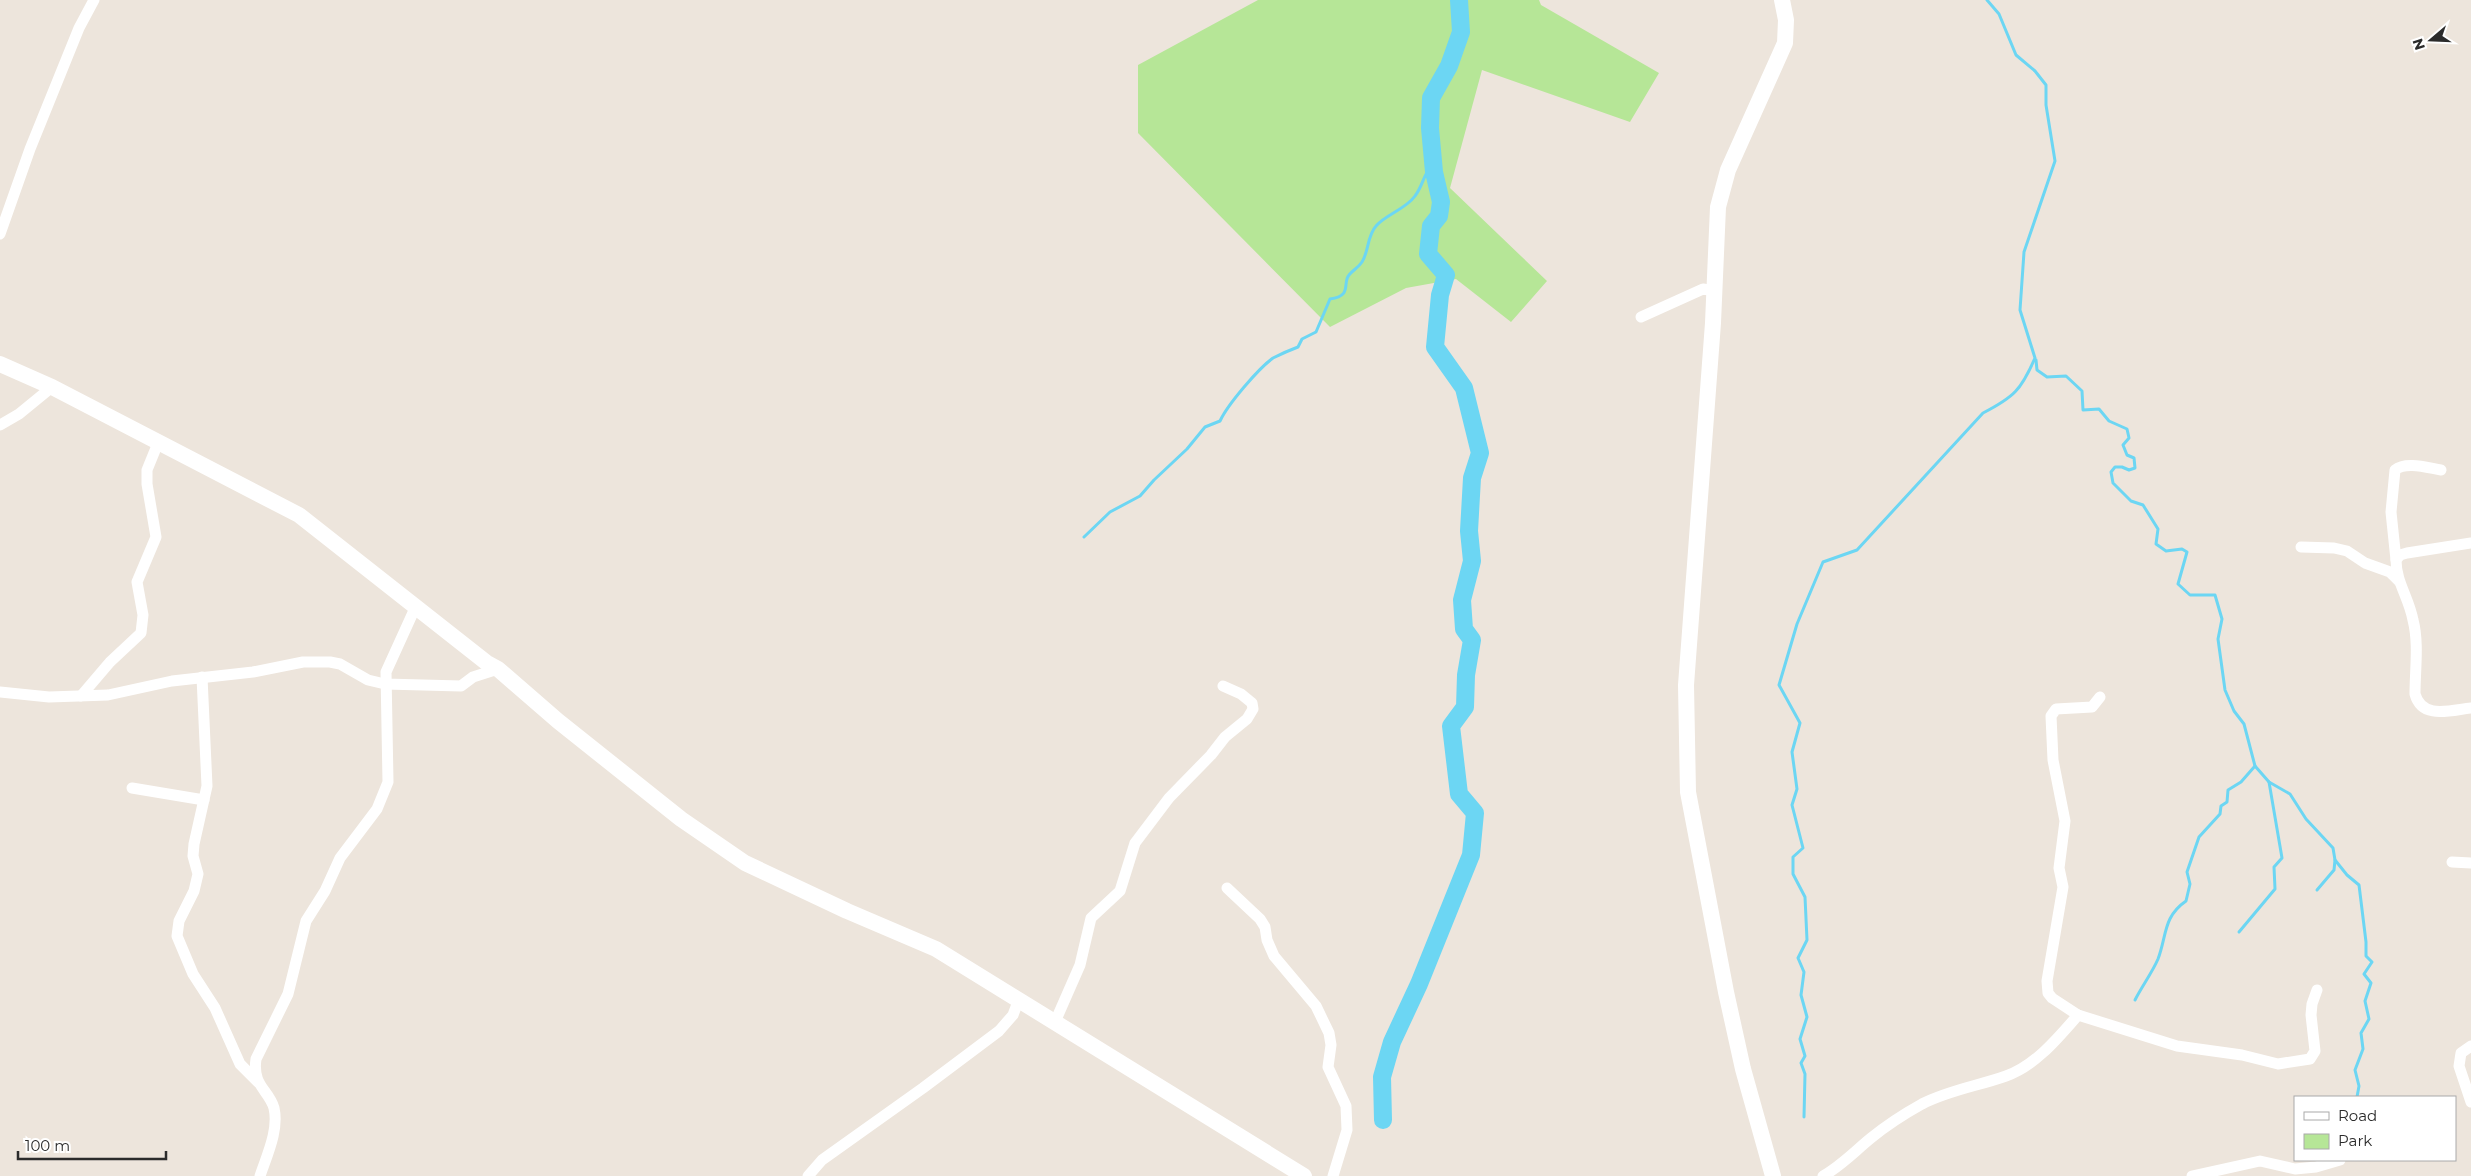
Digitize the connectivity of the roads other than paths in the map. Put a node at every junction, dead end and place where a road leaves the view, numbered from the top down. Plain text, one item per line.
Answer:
1 (94, 0) edge
2 (1782, 0) edge
3 (0, 234) edge
4 (1715, 291) junction
5 (1641, 317) dead end
6 (0, 364) edge
7 (52, 387) junction
8 (0, 425) edge
9 (158, 443) junction
10 (2441, 470) dead end
11 (2471, 543) edge
12 (2301, 547) dead end
13 (2396, 560) junction
14 (2399, 581) junction
15 (416, 606) junction
16 (498, 669) junction
17 (202, 677) junction
18 (385, 684) junction
19 (1222, 686) dead end
20 (0, 692) edge
21 (81, 696) junction
22 (2100, 697) dead end
23 (2471, 708) edge
24 (132, 788) dead end
25 (204, 800) junction
26 (2452, 862) dead end
27 (2471, 863) edge
28 (1227, 888) dead end
29 (2317, 990) dead end
30 (1019, 999) junction
31 (2078, 1015) junction
32 (1055, 1022) junction
33 (2471, 1046) edge
34 (259, 1084) junction
35 (2471, 1102) edge
36 (2337, 1161) edge
37 (260, 1176) edge
38 (808, 1176) edge
39 (1304, 1176) edge
40 (1333, 1176) edge
41 (1773, 1176) edge
42 (1823, 1176) edge
43 (2192, 1176) edge

1 - 3 street
2 - 4 street
4 - 5 street
4 - 41 street
6 - 7 street
7 - 8 street
7 - 9 street
9 - 15 street
9 - 21 street
10 - 13 street
11 - 13 street
12 - 14 street
13 - 14 street
14 - 23 street
15 - 16 street
15 - 18 street
16 - 18 street
16 - 30 street
17 - 18 street
17 - 21 street
17 - 25 street
18 - 34 street
19 - 32 street
20 - 21 street
22 - 31 street
24 - 25 street
25 - 34 street
26 - 27 street
28 - 40 street
29 - 31 street
30 - 32 street
30 - 38 street
31 - 42 street
32 - 39 street
33 - 35 street
34 - 37 street
36 - 43 street

